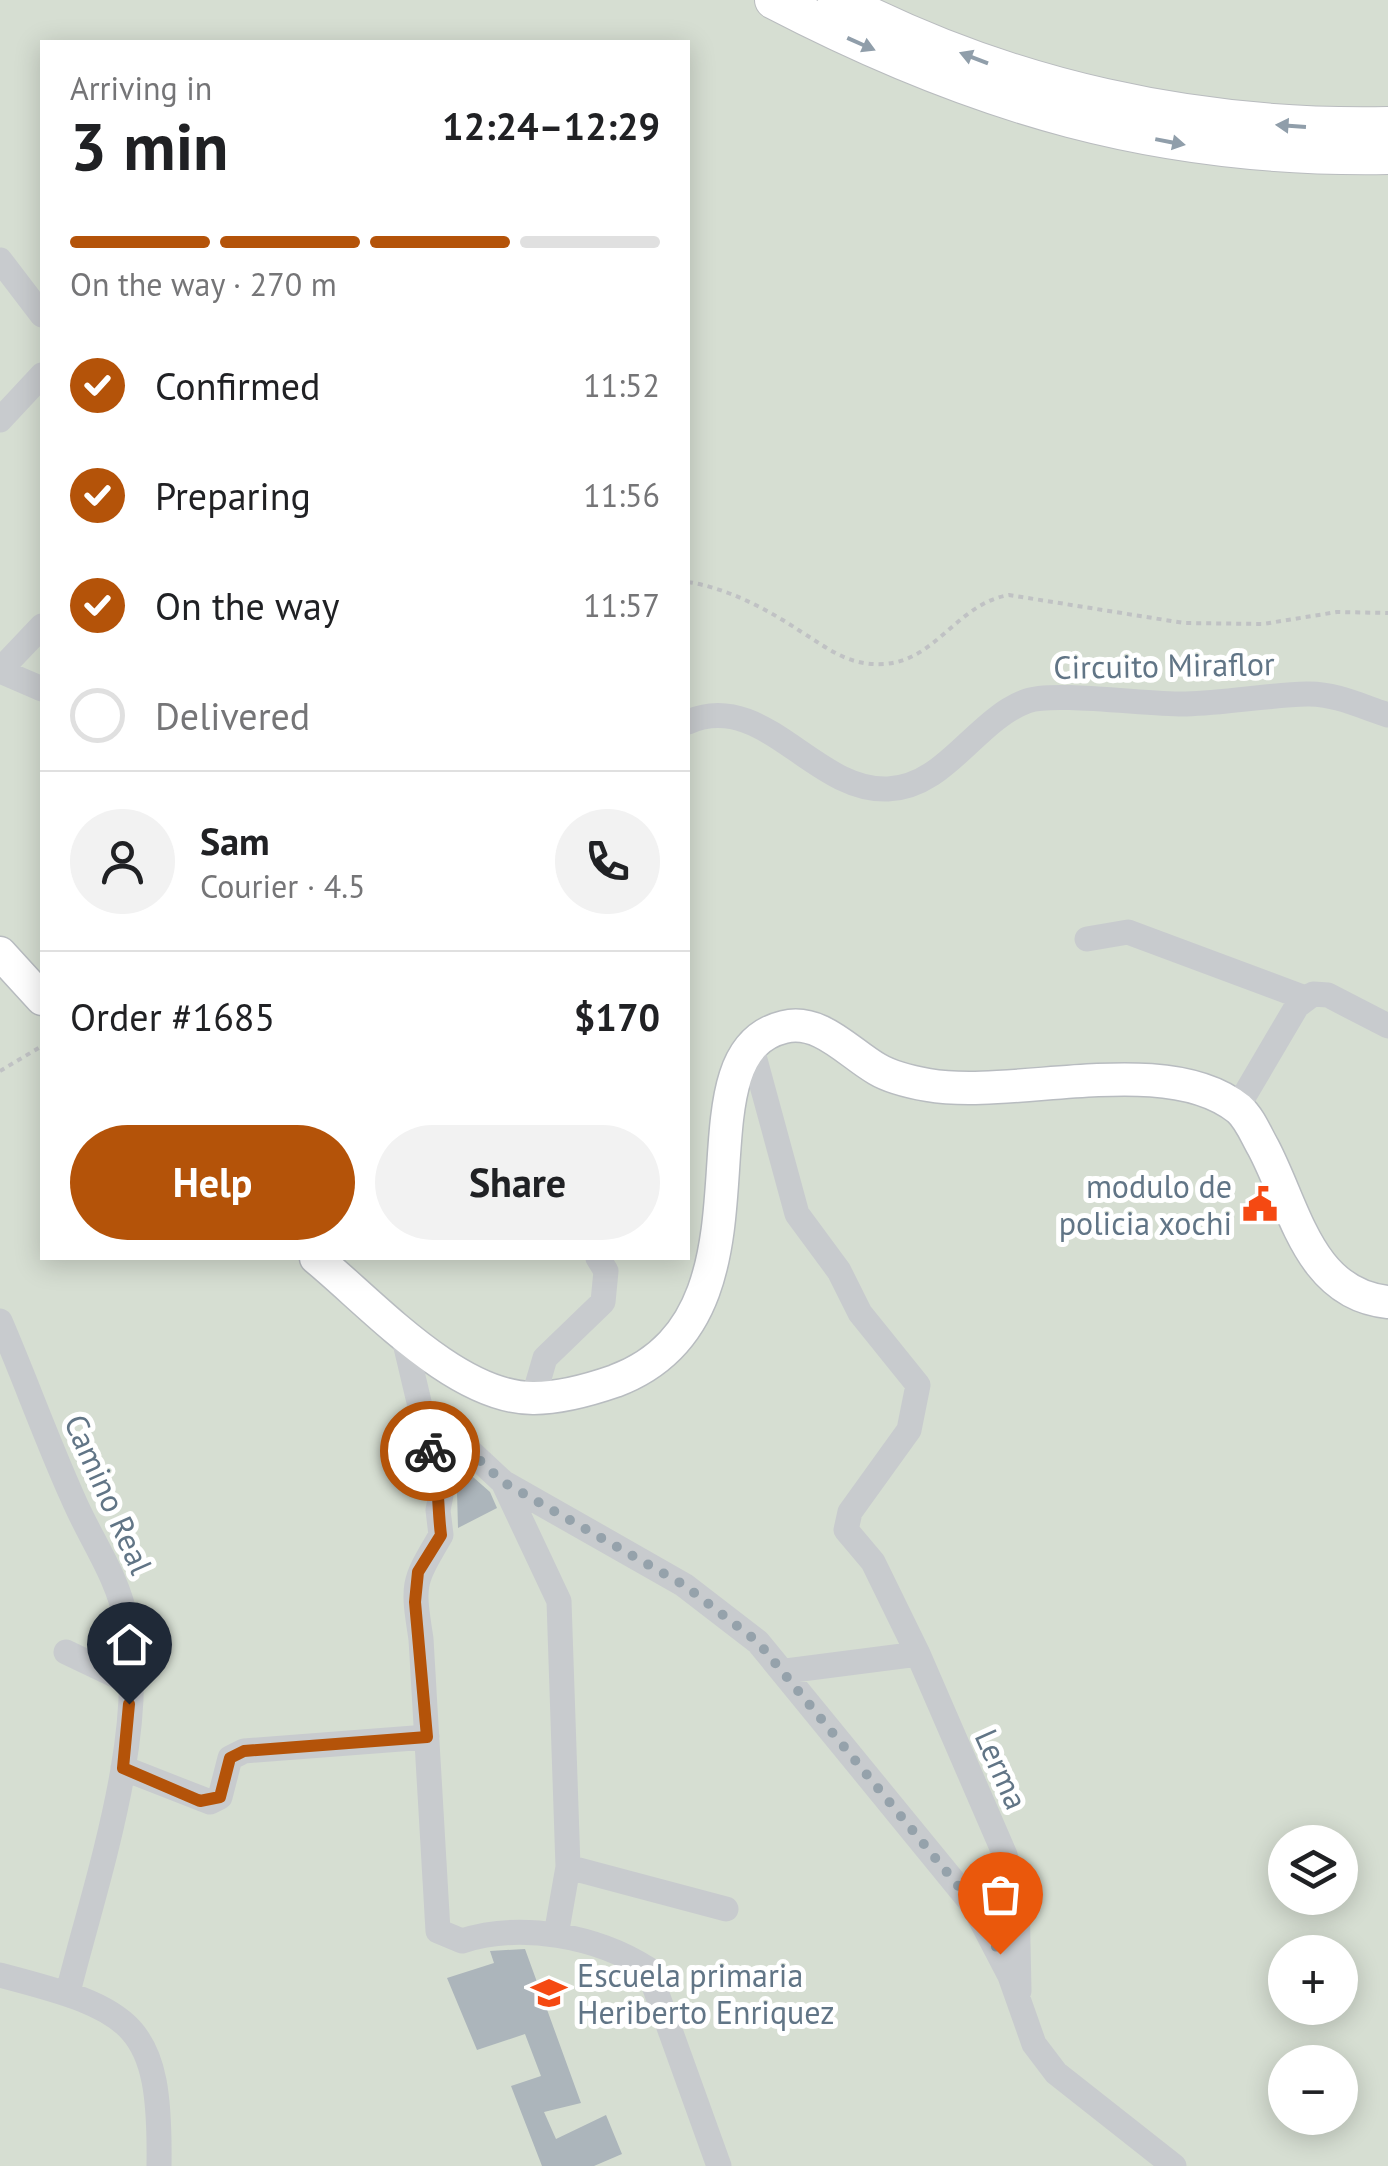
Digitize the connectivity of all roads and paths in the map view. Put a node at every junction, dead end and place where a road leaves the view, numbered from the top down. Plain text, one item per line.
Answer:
1 (774, 0) edge
2 (837, 0) edge
3 (1388, 126) edge
4 (1388, 155) edge
5 (0, 260) edge
6 (40, 311) edge
7 (40, 377) edge
8 (0, 420) edge
9 (690, 583) edge
10 (1388, 613) edge
11 (40, 628) edge
12 (0, 671) edge
13 (40, 688) edge
14 (1388, 715) edge
15 (690, 722) edge
16 (1087, 939) dead end
17 (0, 953) edge
18 (40, 997) edge
19 (1305, 998) junction
20 (1388, 1026) edge
21 (751, 1045) junction
22 (40, 1047) edge
23 (0, 1071) edge
24 (1237, 1108) junction
25 (318, 1260) edge
26 (599, 1260) edge
27 (1388, 1302) edge
28 (0, 1321) edge
29 (402, 1330) junction
30 (533, 1398) junction
31 (424, 1428) junction
32 (503, 1482) junction
33 (66, 1652) dead end
34 (918, 1654) junction
35 (786, 1672) junction
36 (129, 1682) junction
37 (427, 1737) junction
38 (123, 1768) junction
39 (568, 1867) junction
40 (726, 1910) dead end
41 (556, 1935) junction
42 (0, 1974) edge
43 (68, 1992) junction
44 (1018, 2000) junction
45 (159, 2166) edge
46 (718, 2166) edge
47 (1174, 2166) edge

1 -> 4 highway
3 -> 2 highway
5 - 6 street
7 - 8 street
9 - 10 path
11 - 12 street
12 - 13 street
14 - 15 street, Circuito Miraflor
16 - 19 street
17 - 18 main road
19 - 20 street
19 - 24 street
21 - 24 main road
21 - 30 main road
21 - 34 street, Lerma
22 - 23 path
24 - 27 main road
25 - 29 main road
26 - 30 street
28 - 36 street, Camino Real
29 - 30 main road
29 - 31 street
31 - 32 street
31 - 37 street
32 - 35 street
32 - 39 street
33 - 36 street
34 - 35 street
34 - 44 street, Lerma
35 - 44 street
36 - 38 street, Camino Real
37 - 38 street
37 - 41 street
38 - 43 street, Camino Real
39 - 40 street
39 - 41 street
41 - 46 street
42 - 43 street
43 - 45 street
44 - 47 street

